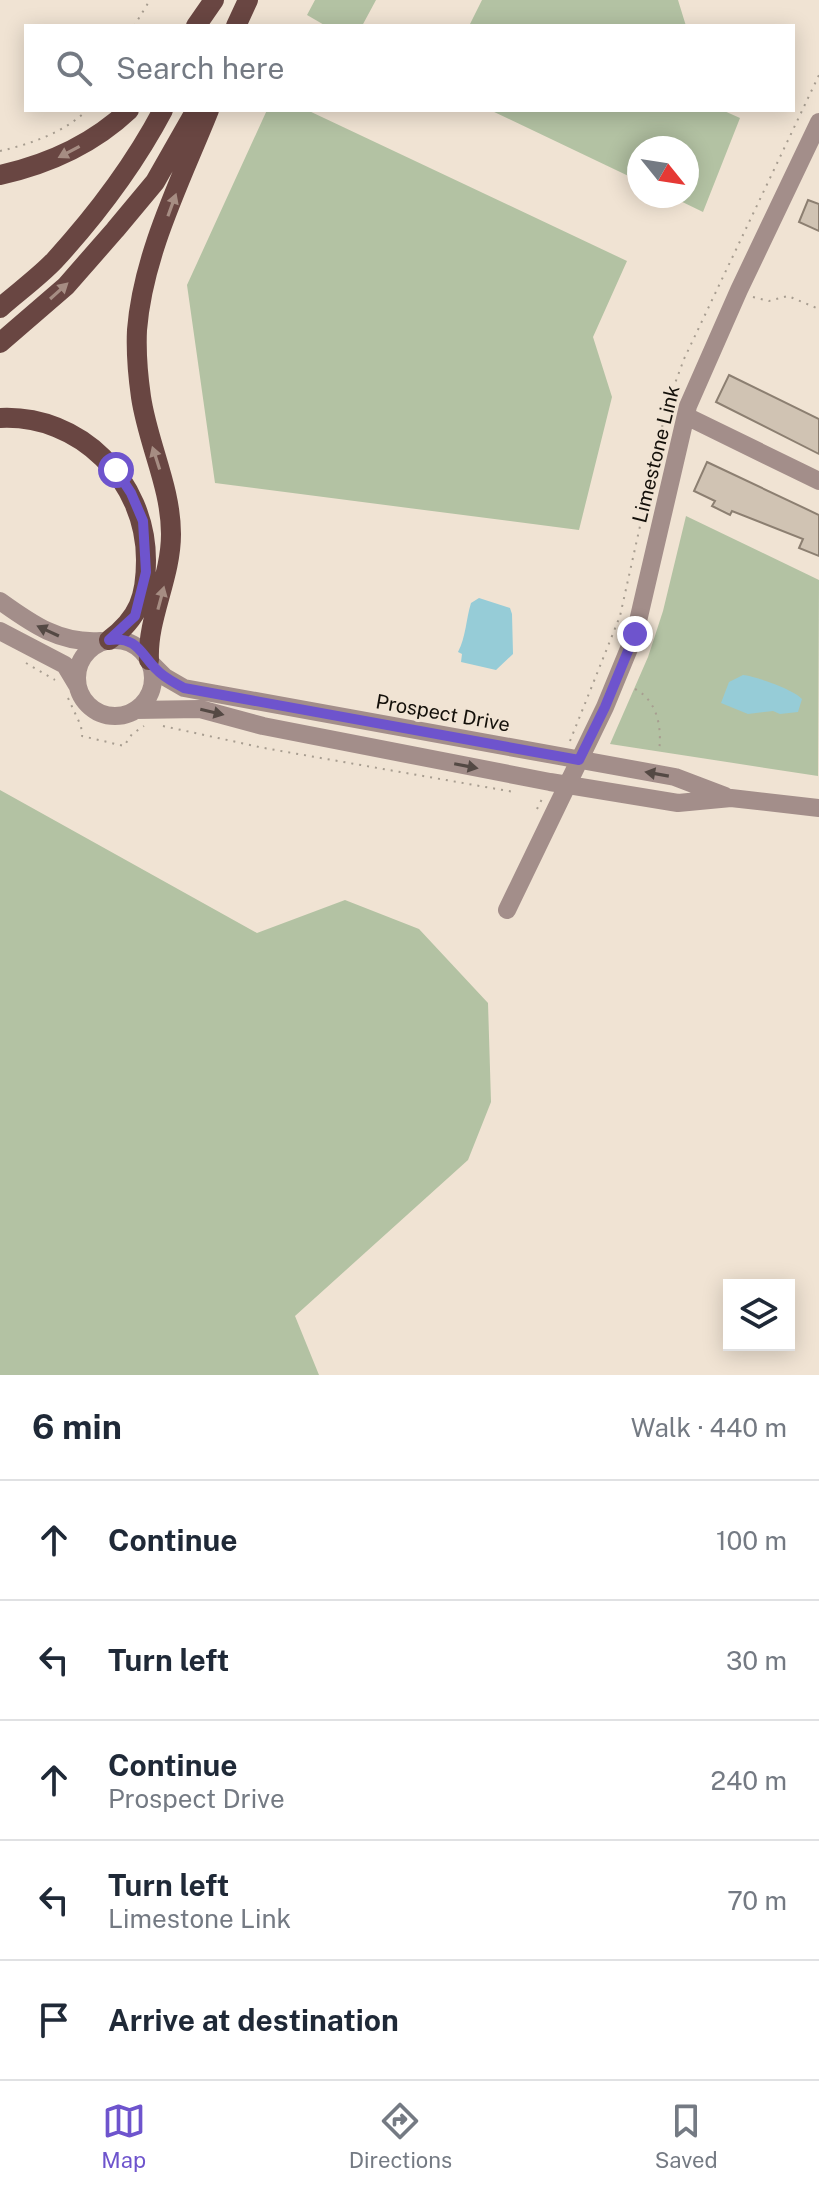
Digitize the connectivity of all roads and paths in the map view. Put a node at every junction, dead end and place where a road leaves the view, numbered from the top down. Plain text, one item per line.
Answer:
1 (150, 0) edge
2 (216, 0) edge
3 (135, 24) edge
4 (198, 24) edge
5 (207, 24) edge
6 (84, 112) edge
7 (127, 112) edge
8 (162, 112) edge
9 (195, 112) edge
10 (208, 112) edge
11 (819, 122) edge
12 (0, 151) edge
13 (811, 160) edge
14 (0, 175) edge
15 (720, 281) dead end
16 (739, 290) junction
17 (0, 308) edge
18 (819, 309) edge
19 (0, 343) edge
20 (686, 416) junction
21 (0, 418) edge
22 (819, 481) edge
23 (0, 601) edge
24 (0, 631) edge
25 (107, 640) junction
26 (150, 662) junction
27 (25, 663) dead end
28 (67, 687) junction
29 (635, 689) dead end
30 (140, 718) junction
31 (155, 725) dead end
32 (659, 752) dead end
33 (579, 760) junction
34 (567, 784) junction
35 (513, 792) dead end
36 (731, 798) junction
37 (819, 808) edge
38 (507, 910) dead end

1 - 3 path
2 - 4 main road
2 - 5 main road
6 - 12 path
7 -> 14 main road
8 - 17 main road
19 -> 9 main road
26 -> 10 main road
11 - 13 street, Limestone Link
13 - 16 street, Limestone Link
15 - 16 path
16 - 18 path
16 - 20 street, Limestone Link
20 - 22 street
20 - 33 street, Limestone Link
21 - 25 main road
25 -> 23 street
24 - 28 street
25 - 26 street
25 - 28 street
26 - 30 street
26 - 33 street, Prospect Drive
27 - 28 path
28 - 30 street
28 - 30 path
29 - 32 path
30 -> 34 street, Prospect Drive
31 - 35 path
33 - 34 street, Limestone Link
36 -> 33 street, Prospect Drive
34 - 36 street, Prospect Drive
34 - 38 street, Limestone Link
36 - 37 street, Prospect Drive

